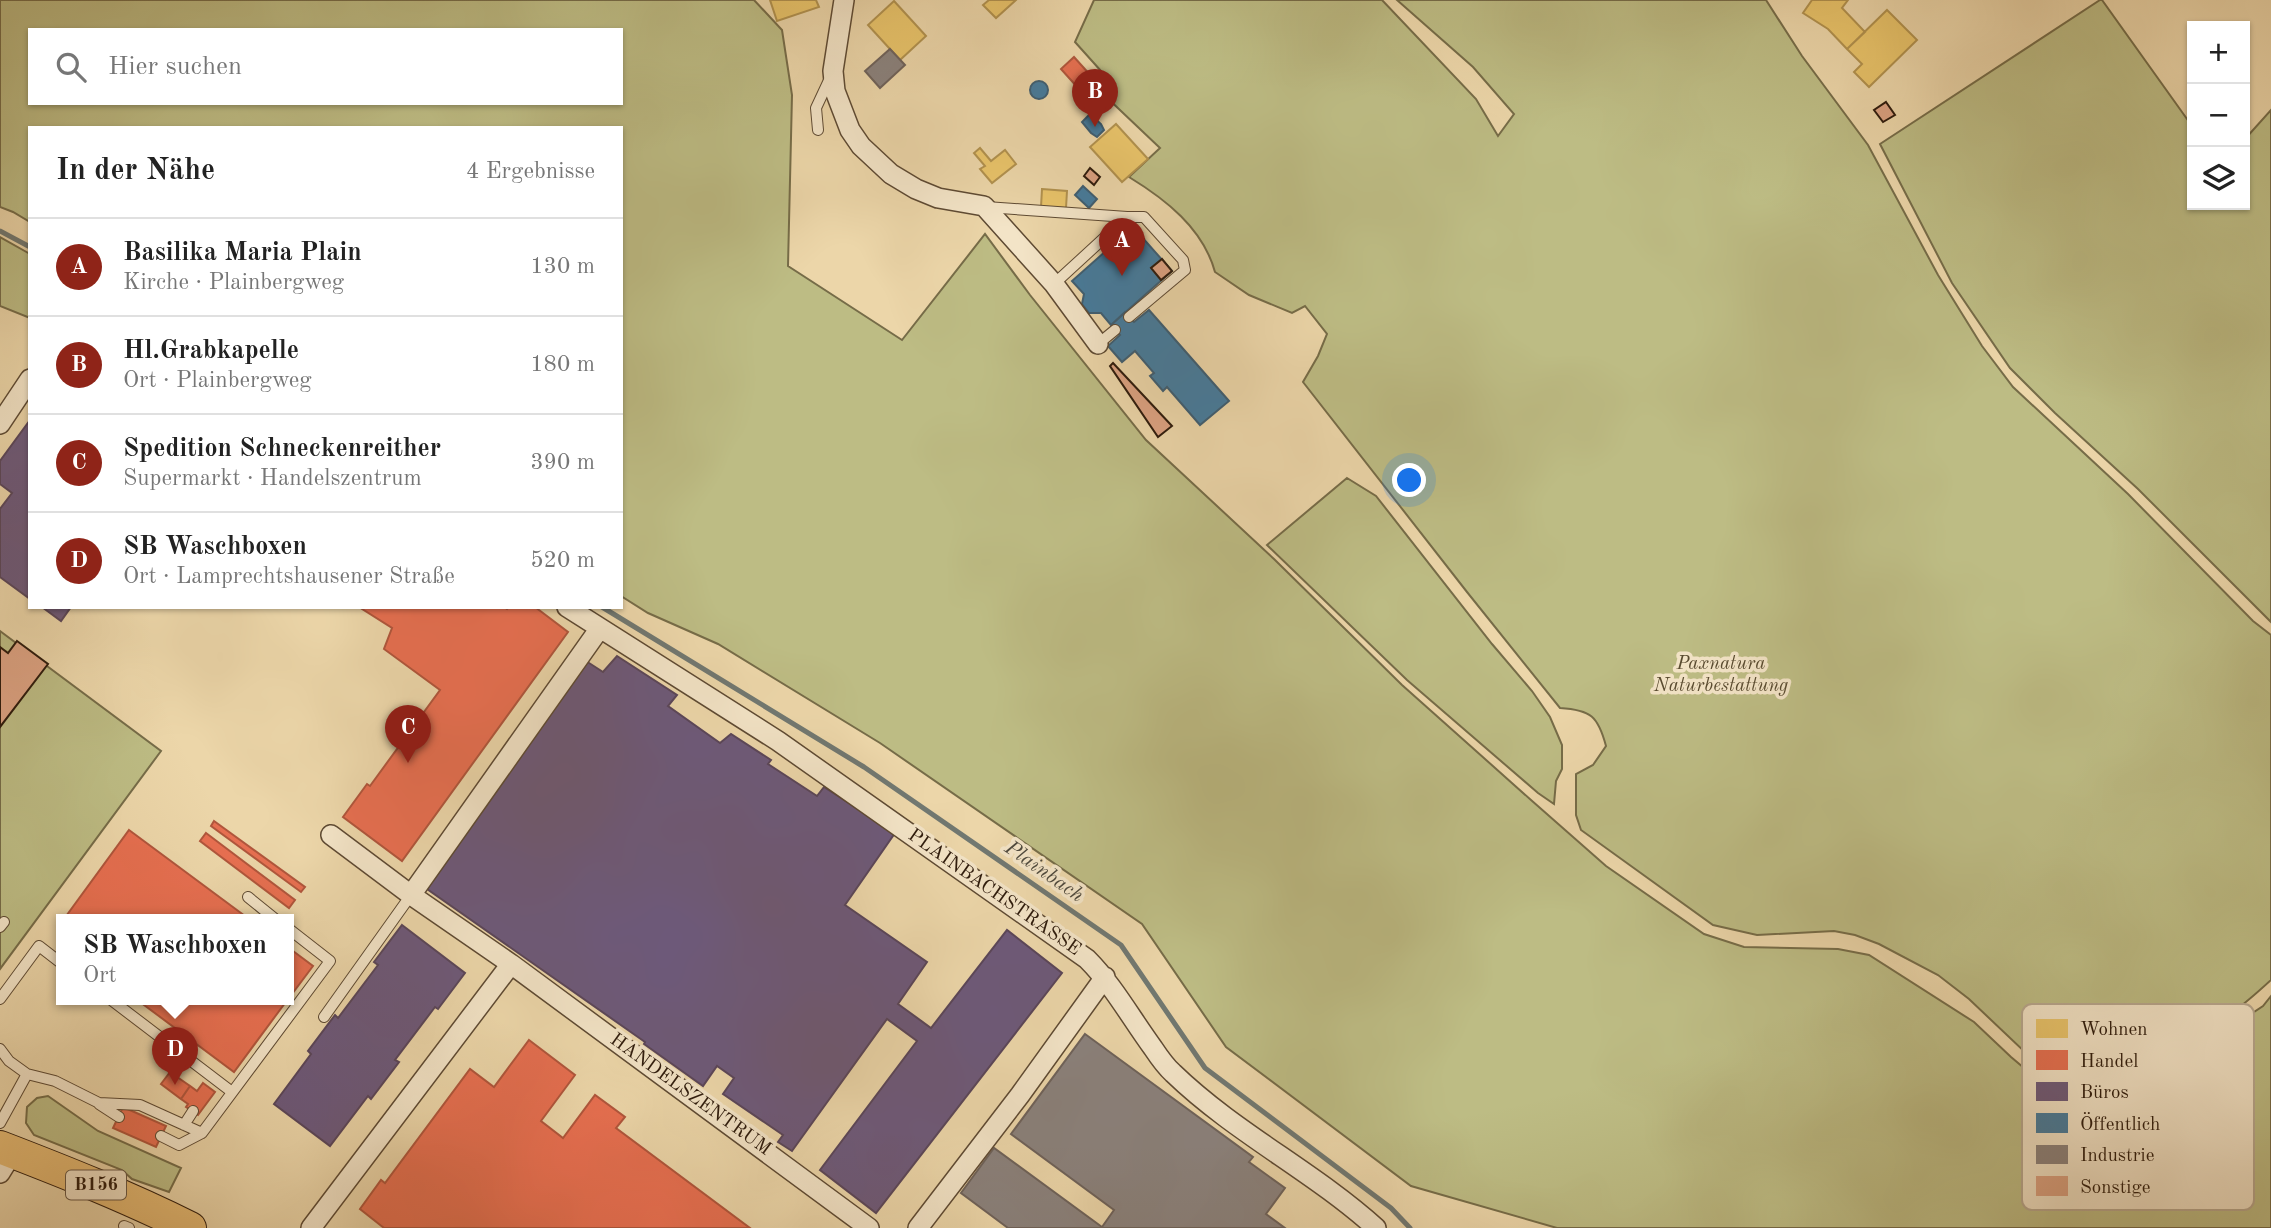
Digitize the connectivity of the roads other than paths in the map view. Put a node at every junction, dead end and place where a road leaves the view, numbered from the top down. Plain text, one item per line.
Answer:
1 (844, 0) edge
2 (833, 71) junction
3 (818, 130) dead end
4 (984, 206) junction
5 (1127, 217) junction
6 (1054, 284) junction
7 (1129, 317) dead end
8 (1115, 330) dead end
9 (1098, 344) joint
10 (28, 382) edge
11 (0, 424) edge
12 (570, 609) edge
13 (600, 628) junction
14 (331, 835) dead end
15 (411, 895) junction
16 (247, 898) dead end
17 (268, 914) edge
18 (294, 933) edge
19 (56, 959) edge
20 (511, 964) junction
21 (1105, 977) junction
22 (0, 999) edge
23 (117, 1005) edge
24 (324, 1017) dead end
25 (0, 1049) edge
26 (27, 1074) junction
27 (232, 1092) junction
28 (99, 1103) junction
29 (193, 1111) dead end
30 (119, 1116) dead end
31 (0, 1123) edge
32 (184, 1125) junction
33 (202, 1133) junction
34 (161, 1136) dead end
35 (4, 1157) edge
36 (190, 1228) edge
37 (311, 1228) edge
38 (869, 1228) edge
39 (918, 1228) edge
40 (1376, 1228) edge

1 - 2 street
2 - 3 lane
2 - 4 street
4 - 5 lane
4 - 6 street
5 - 6 lane
5 - 7 lane
6 - 9 street
8 - 9 lane
10 - 11 street
12 - 13 street, PLAINBACHSTRASSE
13 - 15 street
13 - 21 street, PLAINBACHSTRASSE
14 - 15 street, HANDELSZENTRUM
15 - 20 street, HANDELSZENTRUM
15 - 24 lane
16 - 17 lane
18 - 27 lane
19 - 22 lane
20 - 37 street
20 - 38 street, HANDELSZENTRUM
21 - 39 street
21 - 40 street, PLAINBACHSTRASSE
23 - 27 lane
25 - 26 lane
26 - 28 lane
26 - 31 lane
27 - 33 lane
28 - 30 lane
28 - 32 lane
29 - 32 lane
32 - 33 lane
33 - 34 lane
35 - 36 main road, B156

